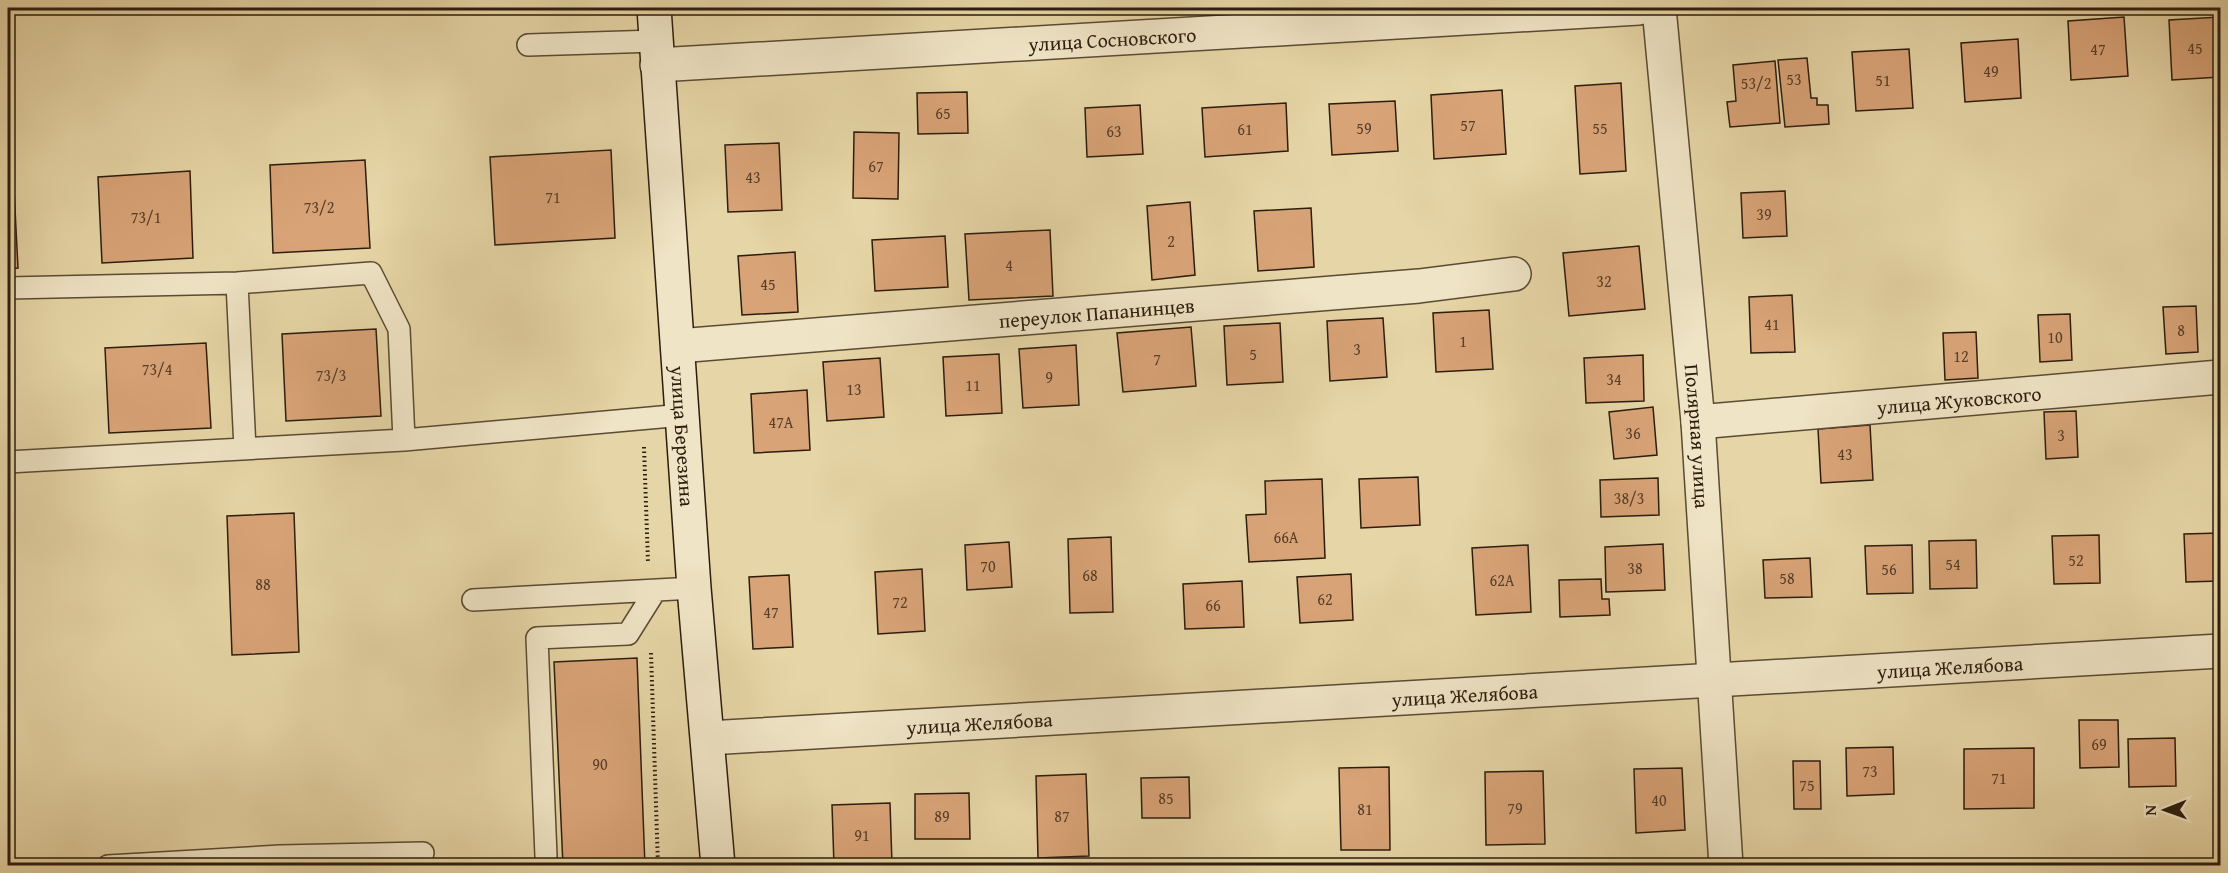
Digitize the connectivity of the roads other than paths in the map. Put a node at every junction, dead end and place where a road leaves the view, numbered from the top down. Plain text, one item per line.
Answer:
1 (654, 8) edge
2 (1639, 8) edge
3 (1659, 8) edge
4 (528, 45) dead end
5 (656, 53) junction
6 (1514, 274) dead end
7 (237, 283) junction
8 (8, 288) edge
9 (678, 346) junction
10 (2220, 377) edge
11 (683, 415) junction
12 (1698, 422) junction
13 (404, 440) junction
14 (245, 449) junction
15 (8, 462) edge
16 (694, 588) junction
17 (651, 594) junction
18 (473, 600) dead end
19 (2220, 651) edge
20 (1714, 682) junction
21 (708, 738) junction
22 (423, 853) dead end
23 (546, 856) dead end
24 (280, 861) edge
25 (108, 866) edge
26 (718, 866) edge
27 (1726, 866) edge

1 - 5 street, улица Березина
2 - 5 street, улица Сосновского
3 - 12 street, Полярная улица
4 - 5 lane
5 - 9 street, улица Березина
6 - 9 street, переулок Папанинцев
7 - 8 lane
7 - 13 lane
7 - 14 lane
9 - 11 street, улица Березина
10 - 12 street, улица Жуковского
11 - 13 lane
11 - 16 street, улица Березина
12 - 20 street, Полярная улица
13 - 14 lane
14 - 15 lane
16 - 17 lane
16 - 21 street, улица Березина
17 - 18 lane
17 - 23 lane
19 - 20 street, улица Желябова
20 - 21 street, улица Желябова
20 - 27 street, Полярная улица
21 - 26 street, улица Березина
22 - 24 lane
24 - 25 lane

